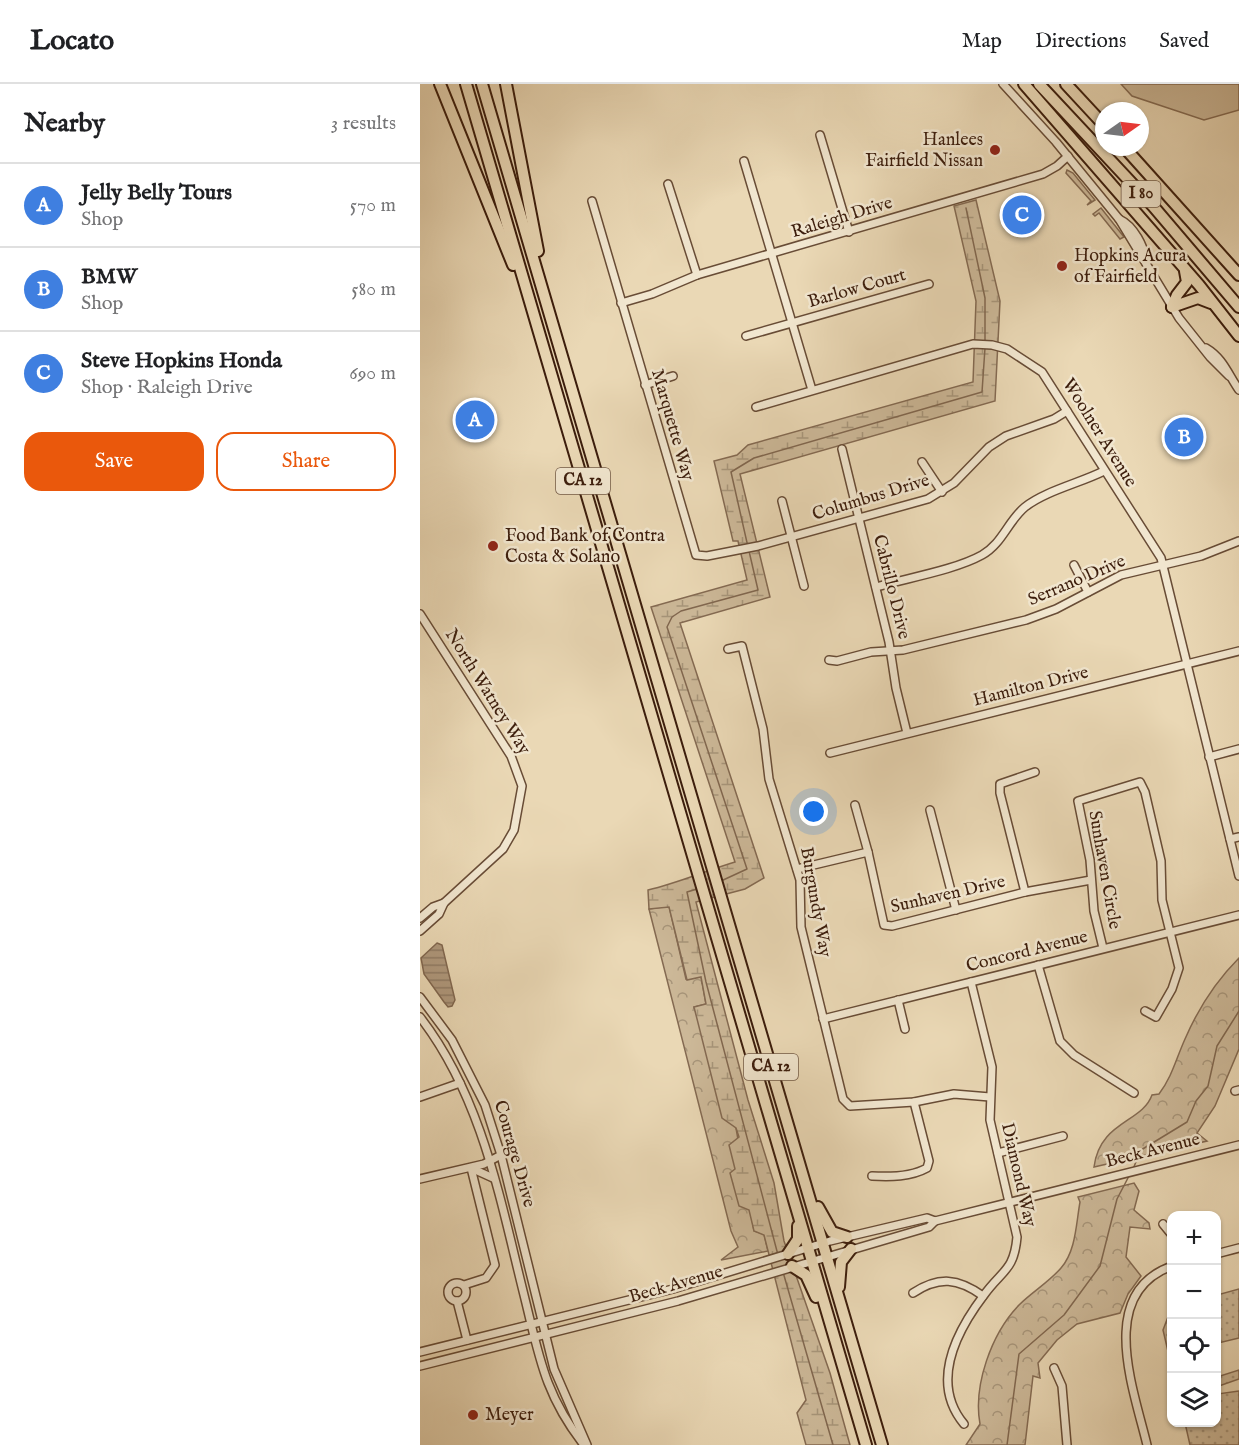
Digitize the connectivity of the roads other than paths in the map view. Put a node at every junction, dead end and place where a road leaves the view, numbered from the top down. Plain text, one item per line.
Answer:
1 (440, 84) edge
2 (466, 84) edge
3 (482, 84) edge
4 (506, 84) edge
5 (1003, 84) edge
6 (1024, 84) edge
7 (1039, 84) edge
8 (1066, 84) edge
9 (1095, 115) edge
10 (820, 135) dead end
11 (1068, 156) junction
12 (1132, 156) edge
13 (744, 161) dead end
14 (668, 184) dead end
15 (592, 201) dead end
16 (849, 232) junction
17 (773, 254) junction
18 (1182, 266) junction
19 (697, 275) junction
20 (1239, 275) edge
21 (929, 284) dead end
22 (543, 293) junction
23 (621, 303) junction
24 (1215, 305) junction
25 (1172, 307) junction
26 (1239, 308) edge
27 (793, 323) junction
28 (538, 326) junction
29 (746, 336) dead end
30 (1239, 336) edge
31 (673, 376) dead end
32 (645, 385) junction
33 (812, 390) junction
34 (1239, 390) edge
35 (756, 408) dead end
36 (1067, 411) junction
37 (842, 449) dead end
38 (922, 462) dead end
39 (1104, 471) junction
40 (942, 492) junction
41 (782, 501) dead end
42 (858, 519) junction
43 (791, 538) junction
44 (1239, 541) edge
45 (696, 555) joint
46 (1074, 565) dead end
47 (1163, 565) junction
48 (804, 586) dead end
49 (876, 586) junction
50 (1088, 592) junction
51 (420, 614) edge
52 (728, 649) dead end
53 (891, 650) junction
54 (1239, 651) edge
55 (829, 660) dead end
56 (1186, 663) junction
57 (907, 733) junction
58 (1239, 749) edge
59 (830, 753) dead end
60 (1209, 757) junction
61 (1035, 772) dead end
62 (855, 805) dead end
63 (930, 810) dead end
64 (1239, 837) edge
65 (1230, 839) junction
66 (868, 852) junction
67 (797, 869) junction
68 (1239, 876) edge
69 (1091, 880) junction
70 (1025, 892) junction
71 (444, 903) junction
72 (956, 910) junction
73 (1239, 915) edge
74 (420, 918) edge
75 (420, 931) edge
76 (1171, 932) junction
77 (1103, 948) junction
78 (1038, 965) junction
79 (971, 982) junction
80 (420, 997) edge
81 (898, 1000) junction
82 (1145, 1011) dead end
83 (420, 1017) edge
84 (824, 1019) junction
85 (905, 1029) dead end
86 (460, 1083) junction
87 (1134, 1093) dead end
88 (420, 1097) edge
89 (990, 1097) junction
90 (914, 1102) junction
91 (1063, 1136) dead end
92 (795, 1144) junction
93 (1239, 1145) edge
94 (998, 1153) junction
95 (501, 1155) junction
96 (490, 1161) junction
97 (471, 1167) junction
98 (872, 1176) dead end
99 (493, 1178) junction
100 (420, 1179) edge
101 (1011, 1203) junction
102 (799, 1217) junction
103 (935, 1221) junction
104 (1163, 1224) dead end
105 (1167, 1229) edge
106 (847, 1237) junction
107 (822, 1244) junction
108 (808, 1248) junction
109 (1239, 1248) edge
110 (851, 1249) junction
111 (1221, 1253) edge
112 (788, 1254) junction
113 (826, 1256) junction
114 (812, 1260) junction
115 (792, 1266) junction
116 (1167, 1269) edge
117 (464, 1285) junction
118 (913, 1293) dead end
119 (983, 1296) junction
120 (839, 1299) junction
121 (457, 1302) junction
122 (542, 1321) junction
123 (531, 1324) junction
124 (545, 1335) junction
125 (533, 1338) junction
126 (466, 1340) junction
127 (837, 1344) junction
128 (420, 1352) edge
129 (420, 1366) edge
130 (1054, 1368) dead end
131 (964, 1424) dead end
132 (585, 1445) edge
133 (867, 1445) edge
134 (882, 1445) edge
135 (1066, 1445) edge
136 (1147, 1445) edge

1 - 28 highway
2 - 28 highway, CA 12
3 - 22 highway, CA 12
4 - 22 highway
5 - 11 street
6 - 18 highway
7 - 26 highway, I 80
8 - 9 highway
10 - 16 street
11 - 16 street, Raleigh Drive
11 - 25 street
12 - 20 highway, I 80
13 - 17 street
14 - 19 street
15 - 23 street, Marquette Way
16 - 17 street, Raleigh Drive
17 - 19 street, Raleigh Drive
17 - 27 street
18 - 24 highway
18 - 25 highway
19 - 23 street, Raleigh Drive
21 - 27 street, Barlow Court
22 - 92 highway, CA 12
23 - 32 street, Marquette Way
24 - 25 highway
24 - 30 highway
25 - 34 street
27 - 29 street, Barlow Court
27 - 33 street
28 - 102 highway, CA 12
31 - 32 street
32 - 45 street, Marquette Way
33 - 35 street, Woolner Avenue
33 - 36 street, Woolner Avenue
36 - 39 street, Woolner Avenue
36 - 40 street, Columbus Drive
37 - 42 street, Cabrillo Drive
38 - 40 street
39 - 47 street, Woolner Avenue
39 - 49 street
40 - 42 street, Columbus Drive
41 - 43 street
42 - 43 street, Columbus Drive
42 - 49 street, Cabrillo Drive
43 - 45 street, Columbus Drive
43 - 48 street
44 - 47 street, Serrano Drive
46 - 50 street
47 - 50 street, Serrano Drive
47 - 56 street, Woolner Avenue
49 - 53 street, Cabrillo Drive
50 - 53 street, Serrano Drive
51 - 71 street, North Watney Way
52 - 67 street, Burgundy Way
53 - 55 street, Serrano Drive
53 - 57 street, Cabrillo Drive
54 - 56 street, Hamilton Drive
56 - 57 street, Hamilton Drive
56 - 60 street, Woolner Avenue
57 - 59 street, Hamilton Drive
58 - 60 street
60 - 65 street, Woolner Avenue
61 - 70 street
62 - 66 street
63 - 72 street
64 - 65 street
65 - 68 street, Woolner Avenue
66 - 67 street
66 - 72 street, Sunhaven Drive
67 - 84 street, Burgundy Way
69 - 70 street, Sunhaven Drive
69 - 76 street, Sunhaven Circle
69 - 77 street, Sunhaven Circle
70 - 72 street, Sunhaven Drive
71 - 74 street, North Watney Way
71 - 75 street, North Watney Way
73 - 76 street, Concord Avenue
76 - 77 street, Concord Avenue
76 - 82 street
77 - 78 street, Concord Avenue
78 - 79 street, Concord Avenue
78 - 87 street
79 - 81 street, Concord Avenue
79 - 89 street, Diamond Way
80 - 95 street, Courage Drive
81 - 84 street, Concord Avenue
81 - 85 street
83 - 86 street, Courage Drive
84 - 90 street, Burgundy Way
86 - 88 street
86 - 96 street, Courage Drive
89 - 90 street, Burgundy Way
89 - 94 street, Diamond Way
90 - 98 street
91 - 94 street
92 - 106 highway
92 - 107 highway, CA 12
93 - 101 street, Beck Avenue
94 - 101 street, Diamond Way
95 - 96 street
95 - 122 street, Courage Drive
96 - 97 street
96 - 99 street, Courage Drive
97 - 99 street
97 - 100 street
97 - 117 street
99 - 123 street, Courage Drive
101 - 103 street, Beck Avenue
101 - 119 street, Diamond Way
102 - 108 highway, CA 12
102 - 112 highway
103 - 106 street, Beck Avenue
103 - 110 street, Beck Avenue
104 - 105 street
106 - 107 street, Beck Avenue
107 - 108 street, Beck Avenue
107 - 113 highway, CA 12
108 - 112 street, Beck Avenue
108 - 114 highway, CA 12
109 - 111 street
110 - 113 street, Beck Avenue
110 - 120 highway
112 - 122 street, Beck Avenue
113 - 114 street, Beck Avenue
113 - 120 highway, CA 12
114 - 115 street, Beck Avenue
114 - 127 highway, CA 12
115 - 124 street, Beck Avenue
115 - 127 highway
116 - 136 street
117 - 121 street
117 - 121 street
118 - 119 street
119 - 131 street, Diamond Way
120 - 134 highway, CA 12
121 - 126 street
122 - 123 street, Beck Avenue
122 - 124 street, Courage Drive
123 - 125 street, Courage Drive
123 - 126 street, Beck Avenue
124 - 125 street, Beck Avenue
124 - 132 street, Courage Drive
125 - 129 street, Beck Avenue
125 - 132 street, Courage Drive
126 - 128 street, Beck Avenue
127 - 133 highway, CA 12
130 - 135 street

